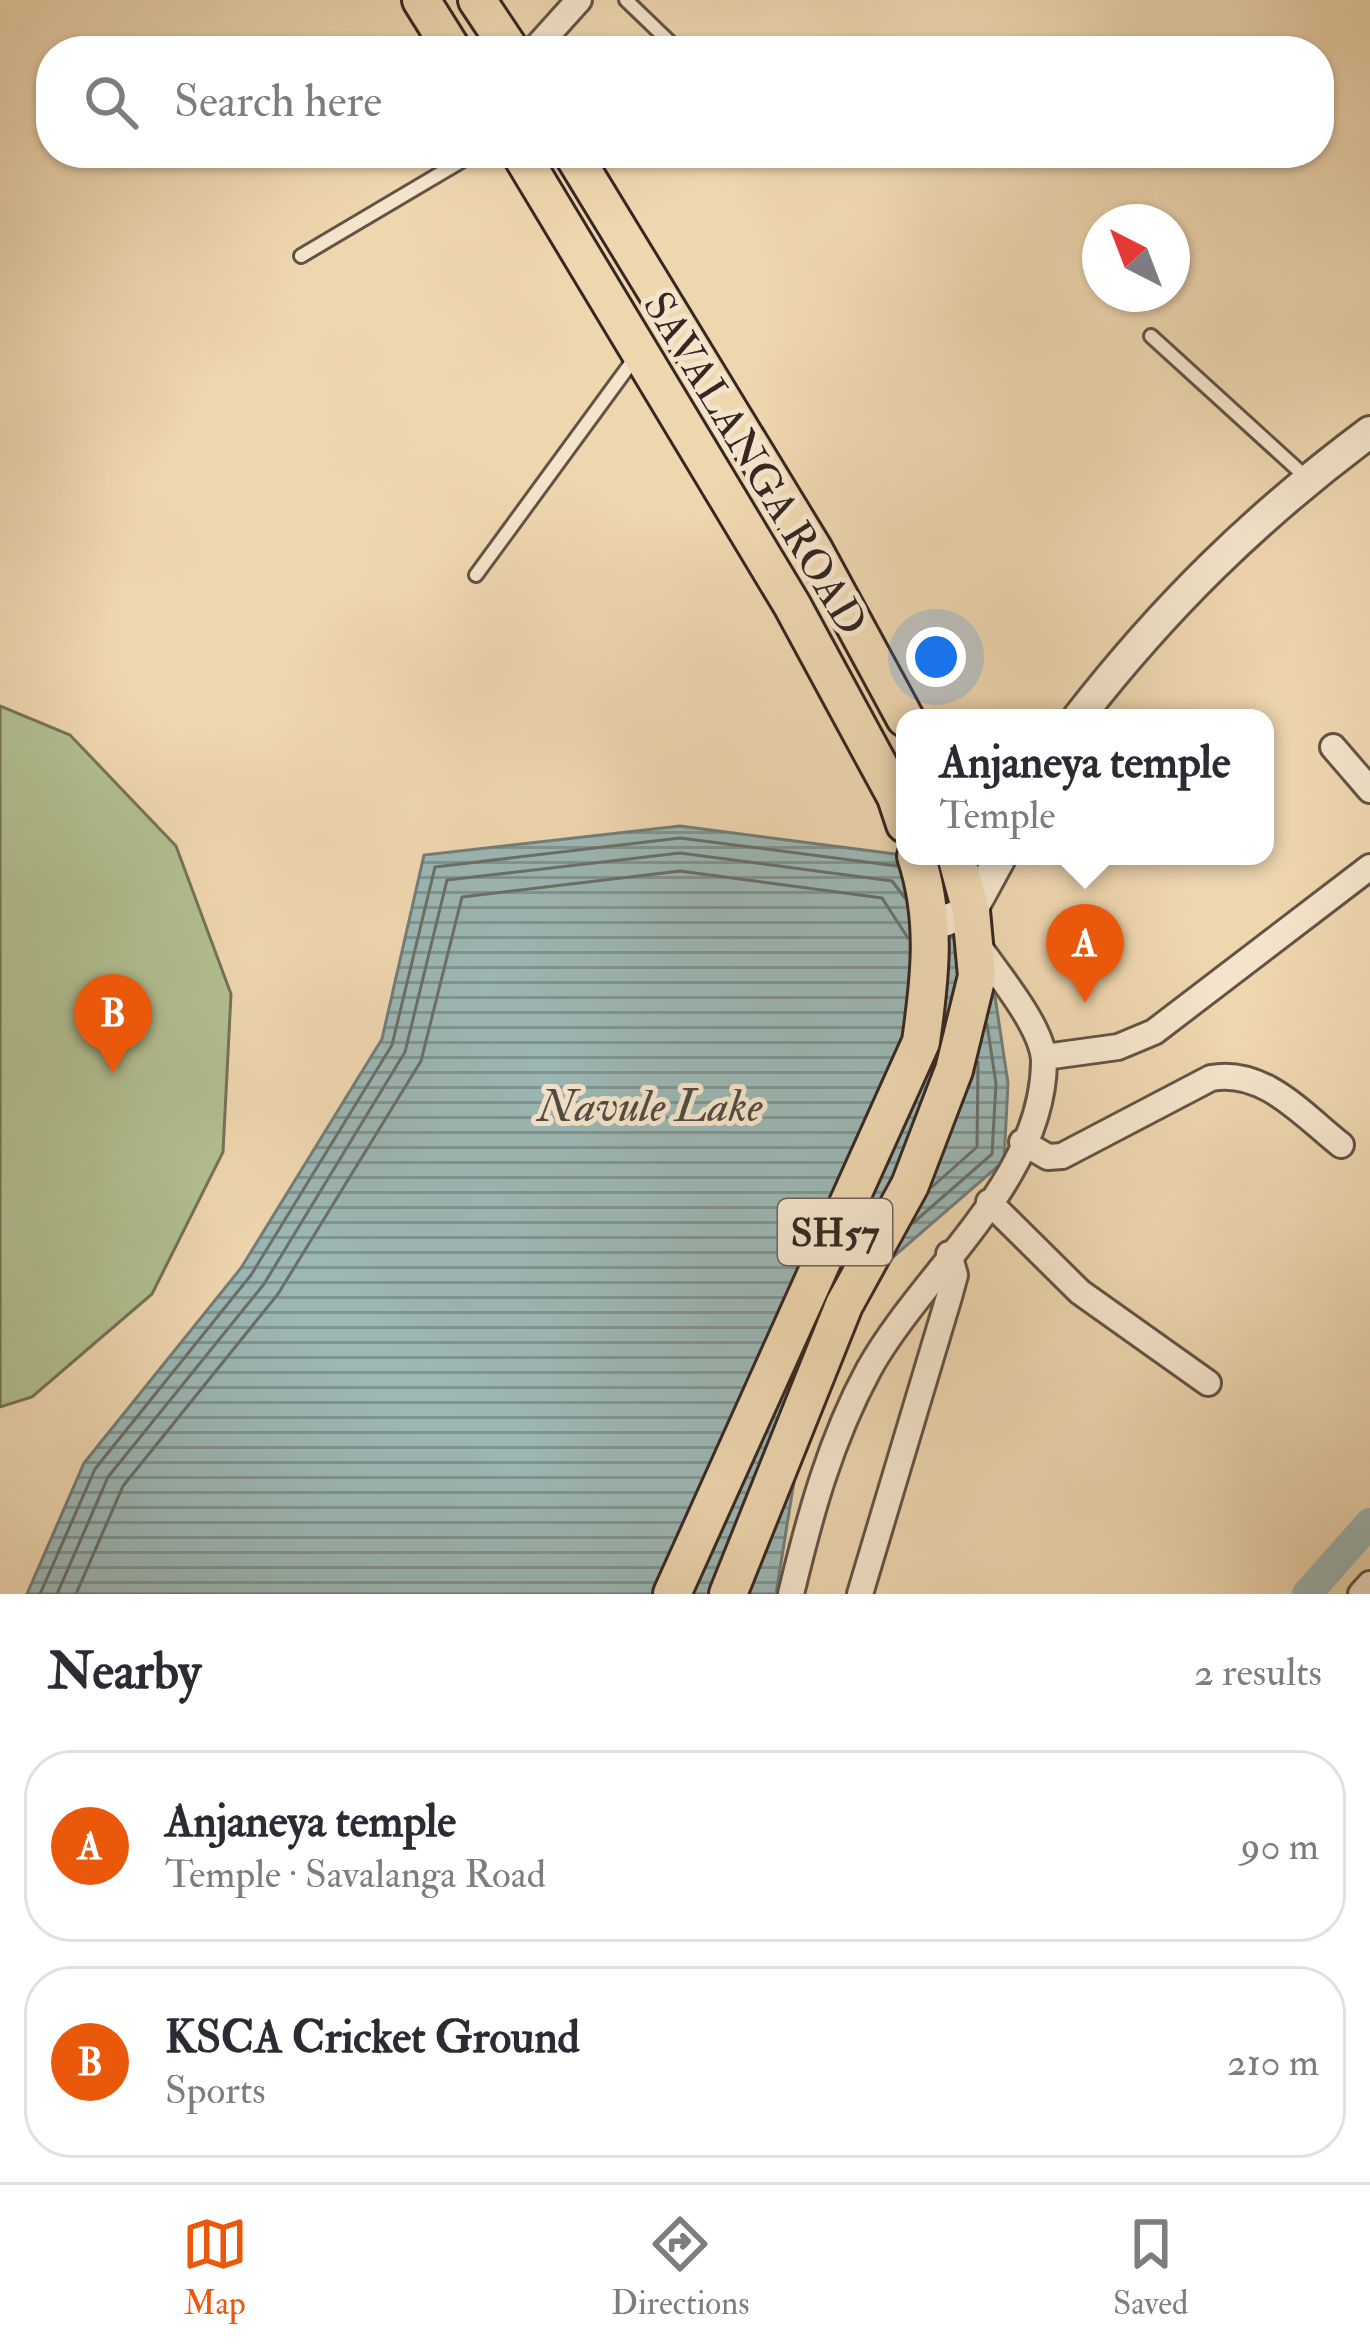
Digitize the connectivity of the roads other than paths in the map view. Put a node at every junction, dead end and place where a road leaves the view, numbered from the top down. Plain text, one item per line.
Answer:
1 (421, 0) edge
2 (477, 0) edge
3 (578, 0) edge
4 (626, 0) edge
5 (444, 36) edge
6 (501, 36) edge
7 (546, 36) edge
8 (663, 36) edge
9 (450, 168) edge
10 (529, 168) edge
11 (581, 168) edge
12 (302, 256) dead end
13 (1151, 336) dead end
14 (638, 354) junction
15 (1370, 432) edge
16 (1308, 479) junction
17 (476, 575) dead end
18 (900, 709) edge
19 (1085, 709) edge
20 (1333, 748) dead end
21 (1370, 790) edge
22 (896, 807) edge
23 (919, 865) edge
24 (958, 865) edge
25 (997, 865) edge
26 (1370, 867) edge
27 (972, 925) junction
28 (930, 926) junction
29 (1045, 1057) junction
30 (1022, 1142) junction
31 (1341, 1145) dead end
32 (988, 1202) junction
33 (949, 1254) junction
34 (1208, 1383) dead end
35 (1370, 1584) edge
36 (672, 1594) edge
37 (728, 1594) edge
38 (791, 1594) edge
39 (860, 1594) edge
40 (1361, 1594) edge

1 - 5 main road
2 - 6 main road
3 - 7 street
4 - 8 lane
9 - 12 lane
10 - 14 main road, SAVALANGA ROAD
11 - 18 main road, SAVALANGA ROAD
13 - 16 lane
14 - 17 lane
14 - 22 main road, SAVALANGA ROAD
15 - 16 street
16 - 19 street
20 - 21 street
23 - 28 main road, SH57
24 - 27 main road, SH57
25 - 27 street
26 - 29 street
27 - 28 street
27 - 29 street
27 - 37 main road, SH57
28 - 36 main road, SH57
29 - 30 street
30 - 31 street
30 - 32 street
32 - 33 street
32 - 34 street
33 - 38 street
33 - 39 street
35 - 40 street

